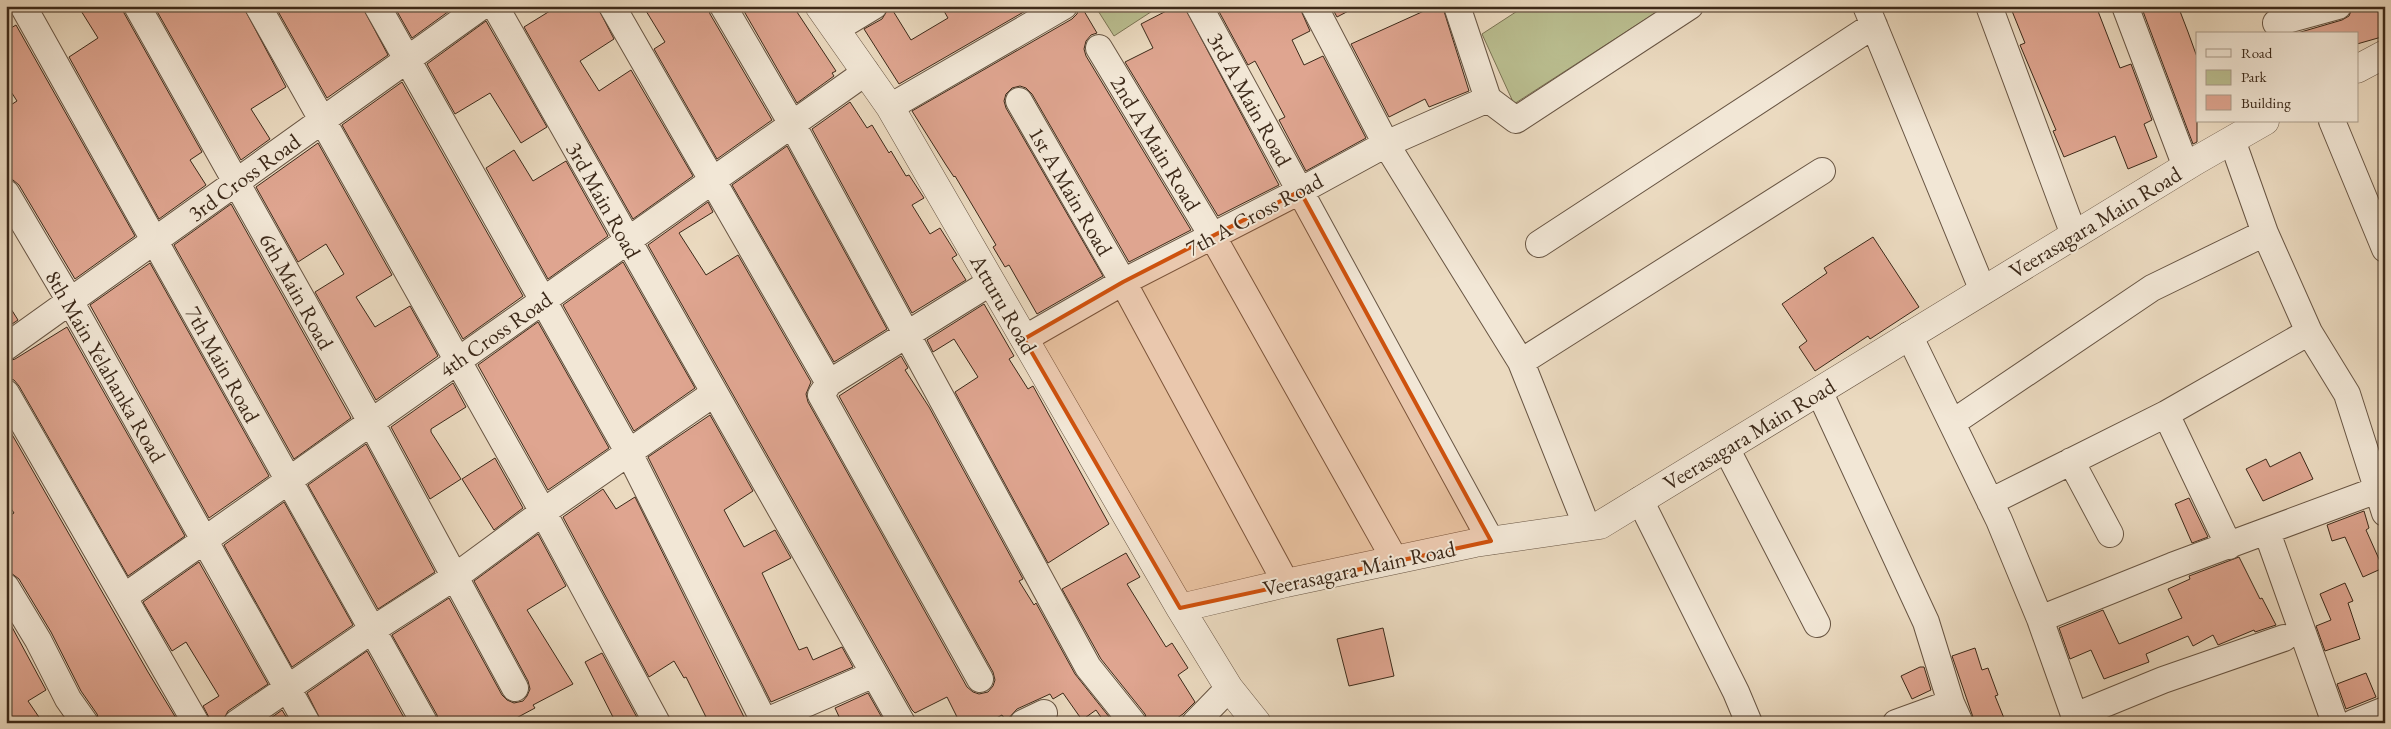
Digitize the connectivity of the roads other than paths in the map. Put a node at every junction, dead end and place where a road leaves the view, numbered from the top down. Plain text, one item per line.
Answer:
1 (12, 6) edge
2 (23, 6) edge
3 (138, 6) edge
4 (258, 6) edge
5 (377, 6) edge
6 (482, 6) edge
7 (494, 6) edge
8 (612, 6) edge
9 (723, 6) edge
10 (819, 6) edge
11 (874, 6) edge
12 (1064, 6) edge
13 (1199, 6) edge
14 (1314, 6) edge
15 (1457, 6) edge
16 (1690, 6) edge
17 (1989, 6) edge
18 (2125, 6) edge
19 (2338, 6) edge
20 (6, 10) edge
21 (1870, 15) edge
22 (2276, 21) edge
23 (836, 29) junction
24 (1100, 48) dead end
25 (2385, 54) edge
26 (407, 60) junction
27 (2358, 68) edge
28 (866, 72) junction
29 (1488, 98) junction
30 (1019, 101) dead end
31 (890, 107) junction
32 (322, 121) junction
33 (2263, 122) edge
34 (2332, 122) edge
35 (792, 124) junction
36 (2232, 140) junction
37 (1386, 144) junction
38 (2186, 166) junction
39 (1822, 171) dead end
40 (712, 181) junction
41 (236, 182) junction
42 (1300, 191) junction
43 (6, 193) edge
44 (2265, 233) junction
45 (2074, 235) junction
46 (1213, 237) junction
47 (154, 241) junction
48 (627, 241) junction
49 (1539, 244) dead end
50 (2385, 249) edge
51 (991, 282) junction
52 (1123, 282) junction
53 (1983, 291) junction
54 (70, 301) junction
55 (543, 301) junction
56 (2309, 332) junction
57 (906, 335) junction
58 (1909, 336) junction
59 (1024, 338) junction
60 (6, 347) edge
61 (458, 361) junction
62 (1521, 362) junction
63 (828, 383) junction
64 (1819, 391) junction
65 (6, 393) edge
66 (713, 394) junction
67 (2166, 414) junction
68 (371, 422) junction
69 (1952, 423) junction
70 (1726, 448) junction
71 (629, 453) junction
72 (2071, 461) junction
73 (289, 481) junction
74 (1640, 500) junction
75 (1990, 502) junction
76 (2381, 502) edge
77 (543, 512) junction
78 (1586, 527) junction
79 (2267, 532) junction
80 (2110, 534) dead end
81 (205, 540) junction
82 (1491, 541) junction
83 (2228, 546) junction
84 (1395, 560) junction
85 (456, 576) junction
86 (1286, 583) junction
87 (6, 587) edge
88 (124, 597) junction
89 (1180, 608) junction
90 (2040, 619) junction
91 (1817, 624) dead end
92 (372, 630) junction
93 (2284, 638) dead end
94 (874, 674) junction
95 (980, 679) dead end
96 (288, 688) junction
97 (515, 688) dead end
98 (1229, 688) junction
99 (1955, 713) edge
100 (2383, 715) edge
101 (2076, 720) edge
102 (424, 722) edge
103 (764, 722) edge
104 (85, 723) edge
105 (196, 723) edge
106 (237, 723) edge
107 (307, 723) edge
108 (657, 723) edge
109 (902, 723) edge
110 (1133, 723) edge
111 (1195, 723) edge
112 (1257, 723) edge
113 (1749, 723) edge
114 (1896, 723) edge
115 (2335, 723) edge
116 (2353, 723) edge

1 - 20 street
2 - 47 street, 7th Main Road
3 - 41 street, 6th Main Road
4 - 32 street
5 - 26 street
6 - 26 street, 3rd Cross Road
7 - 48 street, 3rd Main Road
8 - 40 street
9 - 35 street
10 - 23 street, Atturu Road
11 - 23 street
12 - 31 street
13 - 42 street, 3rd A Main Road
14 - 37 street
15 - 29 street
16 - 29 street
17 - 45 street
18 - 38 street
19 - 22 street
21 - 49 street
21 - 53 street
23 - 28 street, Atturu Road
24 - 46 street, 2nd A Main Road
25 - 27 street
26 - 32 street, 3rd Cross Road
26 - 55 street
28 - 31 street, Atturu Road
28 - 35 street, 4th Cross Road
29 - 37 street, 7th A Cross Road
30 - 52 street, 1st A Main Road
31 - 51 street, Atturu Road
32 - 41 street, 3rd Cross Road
32 - 61 street
33 - 36 street, Veerasagara Main Road
34 - 50 street
35 - 40 street, 4th Cross Road
35 - 57 street
36 - 38 street, Veerasagara Main Road
36 - 44 street
37 - 42 street, 7th A Cross Road
37 - 62 street
38 - 45 street, Veerasagara Main Road
39 - 62 street
40 - 48 street, 4th Cross Road
40 - 63 street
41 - 47 street, 3rd Cross Road
41 - 68 street, 6th Main Road
42 - 46 street, 7th A Cross Road
42 - 82 street, 3rd A Main Road
43 - 54 street, 8th Main Yelahanka Road
44 - 56 street
44 - 69 street
45 - 53 street, Veerasagara Main Road
46 - 52 street, 7th A Cross Road
46 - 84 street, 2nd A Main Road
47 - 54 street, 3rd Cross Road
47 - 73 street, 7th Main Road
48 - 55 street, 4th Cross Road
48 - 66 street, 3rd Main Road
51 - 57 street
51 - 59 street, Atturu Road
52 - 59 street, 7th A Cross Road
52 - 86 street, 1st A Main Road
53 - 58 street, Veerasagara Main Road
54 - 60 street, 3rd Cross Road
54 - 81 street, 8th Main Yelahanka Road
55 - 61 street, 4th Cross Road
55 - 71 street
56 - 67 street
56 - 76 street
57 - 63 street
57 - 110 street
58 - 64 street, Veerasagara Main Road
58 - 69 street
59 - 89 street, Atturu Road
61 - 68 street, 4th Cross Road
61 - 77 street
62 - 78 street
63 - 95 street
64 - 70 street, Veerasagara Main Road
64 - 99 street
65 - 88 street
66 - 71 street
66 - 94 street, 3rd Main Road
67 - 72 street
67 - 83 street
68 - 73 street, 4th Cross Road
68 - 85 street, 6th Main Road
69 - 75 street
70 - 74 street, Veerasagara Main Road
70 - 91 street
71 - 77 street
71 - 103 street
72 - 75 street
72 - 80 street
73 - 81 street, 4th Cross Road
73 - 92 street, 7th Main Road
74 - 78 street, Veerasagara Main Road
74 - 113 street
75 - 90 street
76 - 79 street
77 - 85 street
77 - 108 street
78 - 82 street, Veerasagara Main Road
79 - 83 street
79 - 115 street
81 - 88 street, 4th Cross Road
81 - 96 street, 8th Main Yelahanka Road
82 - 84 street, Veerasagara Main Road
83 - 90 street
84 - 86 street, Veerasagara Main Road
85 - 92 street
85 - 97 street, 6th Main Road
86 - 89 street, Veerasagara Main Road
87 - 104 street
88 - 105 street
89 - 98 street, Atturu Road
90 - 101 street
92 - 96 street
92 - 102 street, 7th Main Road
93 - 101 street
94 - 103 street
94 - 109 street, 3rd Main Road
96 - 106 street
96 - 107 street, 8th Main Yelahanka Road
98 - 111 street
98 - 112 street, Atturu Road
99 - 114 street
100 - 116 street

